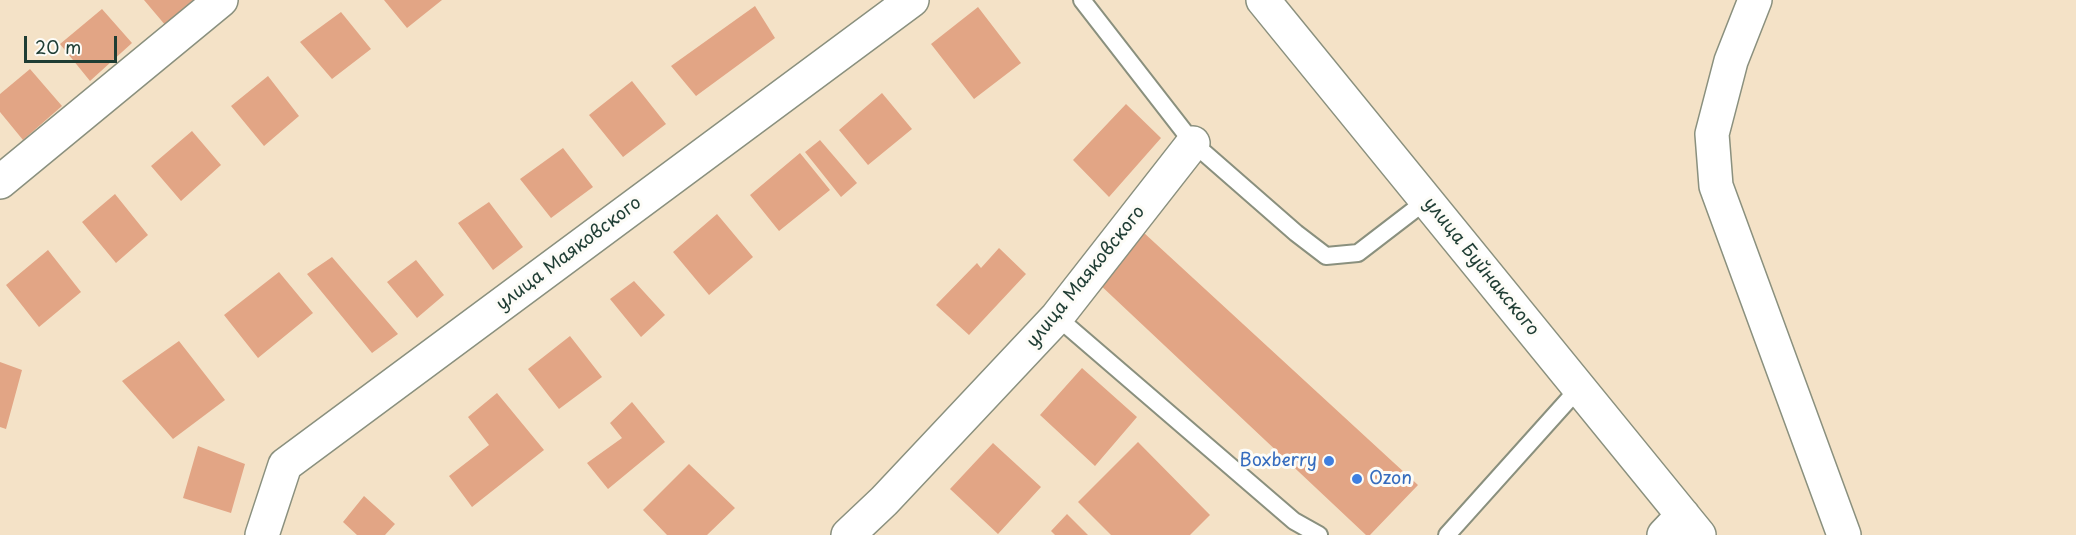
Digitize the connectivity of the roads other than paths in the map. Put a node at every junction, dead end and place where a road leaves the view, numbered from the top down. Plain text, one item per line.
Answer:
1 (221, 0) edge
2 (912, 0) edge
3 (1082, 0) edge
4 (1263, 0) edge
5 (1755, 0) edge
6 (1193, 143) junction
7 (0, 182) edge
8 (1427, 200) junction
9 (1057, 317) junction
10 (1579, 388) junction
11 (1682, 528) edge
12 (262, 535) edge
13 (848, 535) edge
14 (1319, 535) edge
15 (1447, 535) edge
16 (1844, 535) edge

1 - 7 street
2 - 12 street, улица Маяковского
3 - 6 lane
4 - 8 street, улица Буйнакского
5 - 16 street
6 - 8 lane
6 - 9 street, улица Маяковского
8 - 10 street, улица Буйнакского
9 - 13 street, улица Маяковского
9 - 14 lane
10 - 11 street, улица Буйнакского
10 - 15 lane

